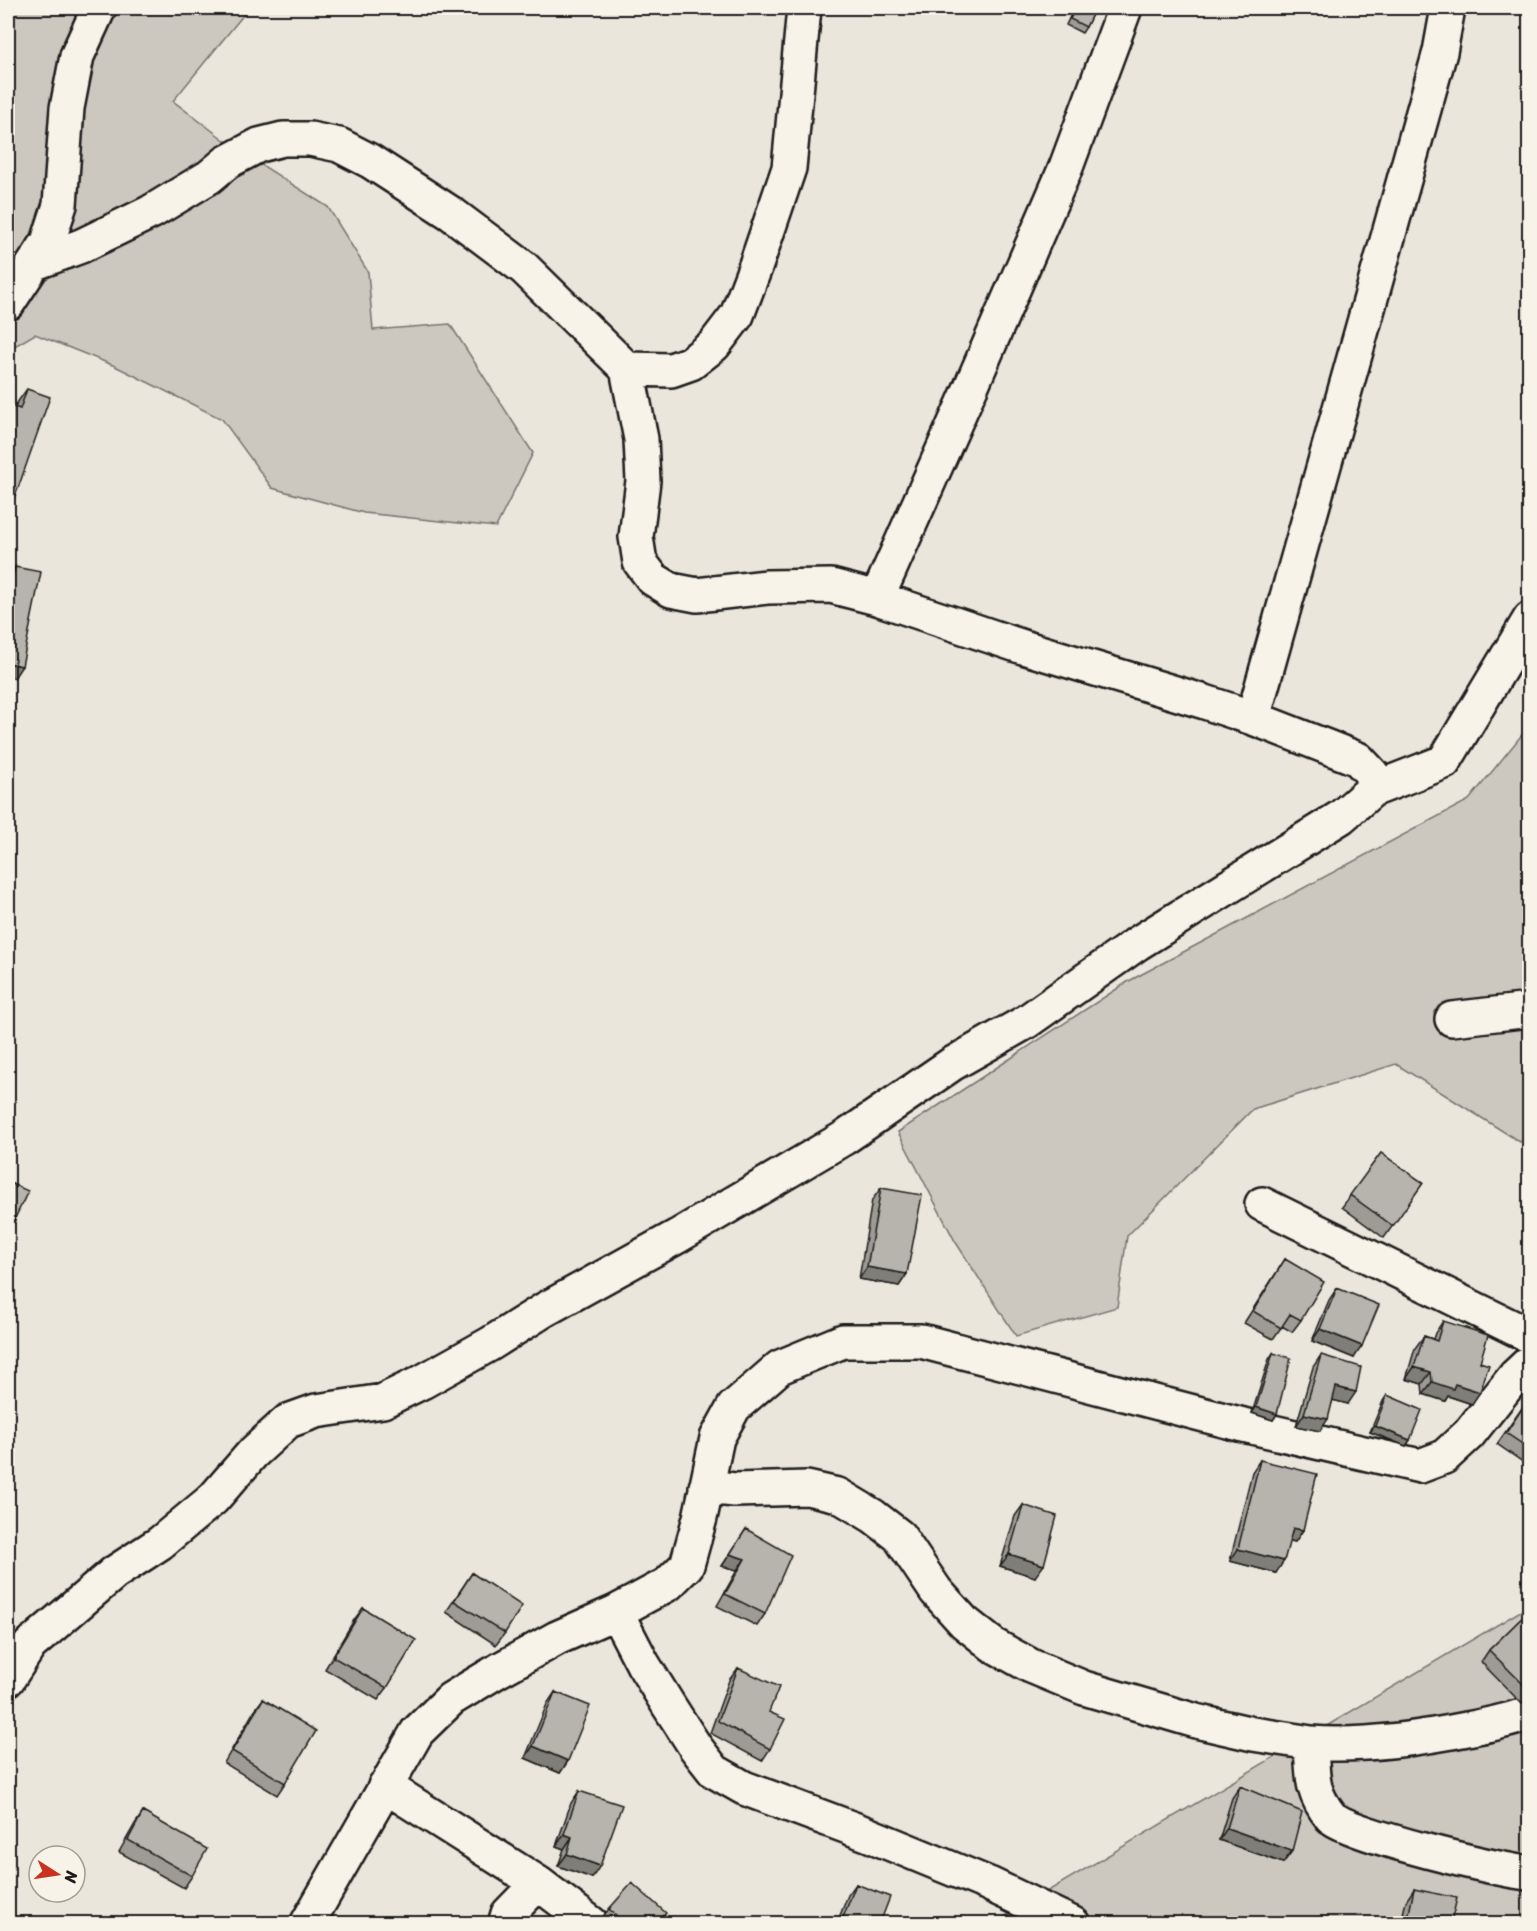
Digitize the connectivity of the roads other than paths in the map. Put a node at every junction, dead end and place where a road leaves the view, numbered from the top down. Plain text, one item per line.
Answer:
1 (99, 8) edge
2 (804, 8) edge
3 (1125, 8) edge
4 (1448, 8) edge
5 (35, 263) junction
6 (8, 303) edge
7 (627, 369) junction
8 (877, 598) junction
9 (1530, 620) edge
10 (1253, 718) junction
11 (1372, 790) junction
12 (1530, 1010) edge
13 (1452, 1019) dead end
14 (1262, 1204) dead end
15 (1530, 1335) edge
16 (1530, 1362) edge
17 (706, 1487) junction
18 (616, 1612) junction
19 (8, 1679) edge
20 (1530, 1713) edge
21 (1311, 1743) junction
22 (386, 1786) junction
23 (1530, 1873) edge
24 (538, 1883) junction
25 (307, 1923) edge
26 (505, 1923) edge
27 (592, 1923) edge
28 (1073, 1923) edge

1 - 5 street
2 - 7 street
3 - 8 street
4 - 10 street
5 - 6 street
5 - 7 street
7 - 8 street
8 - 10 street
9 - 11 street
10 - 11 street
11 - 19 street
12 - 13 street
14 - 15 street
16 - 17 street
17 - 18 street
17 - 21 street
18 - 22 street
18 - 28 street
20 - 21 street
21 - 23 street
22 - 24 street
22 - 25 street
24 - 26 street
24 - 27 street

